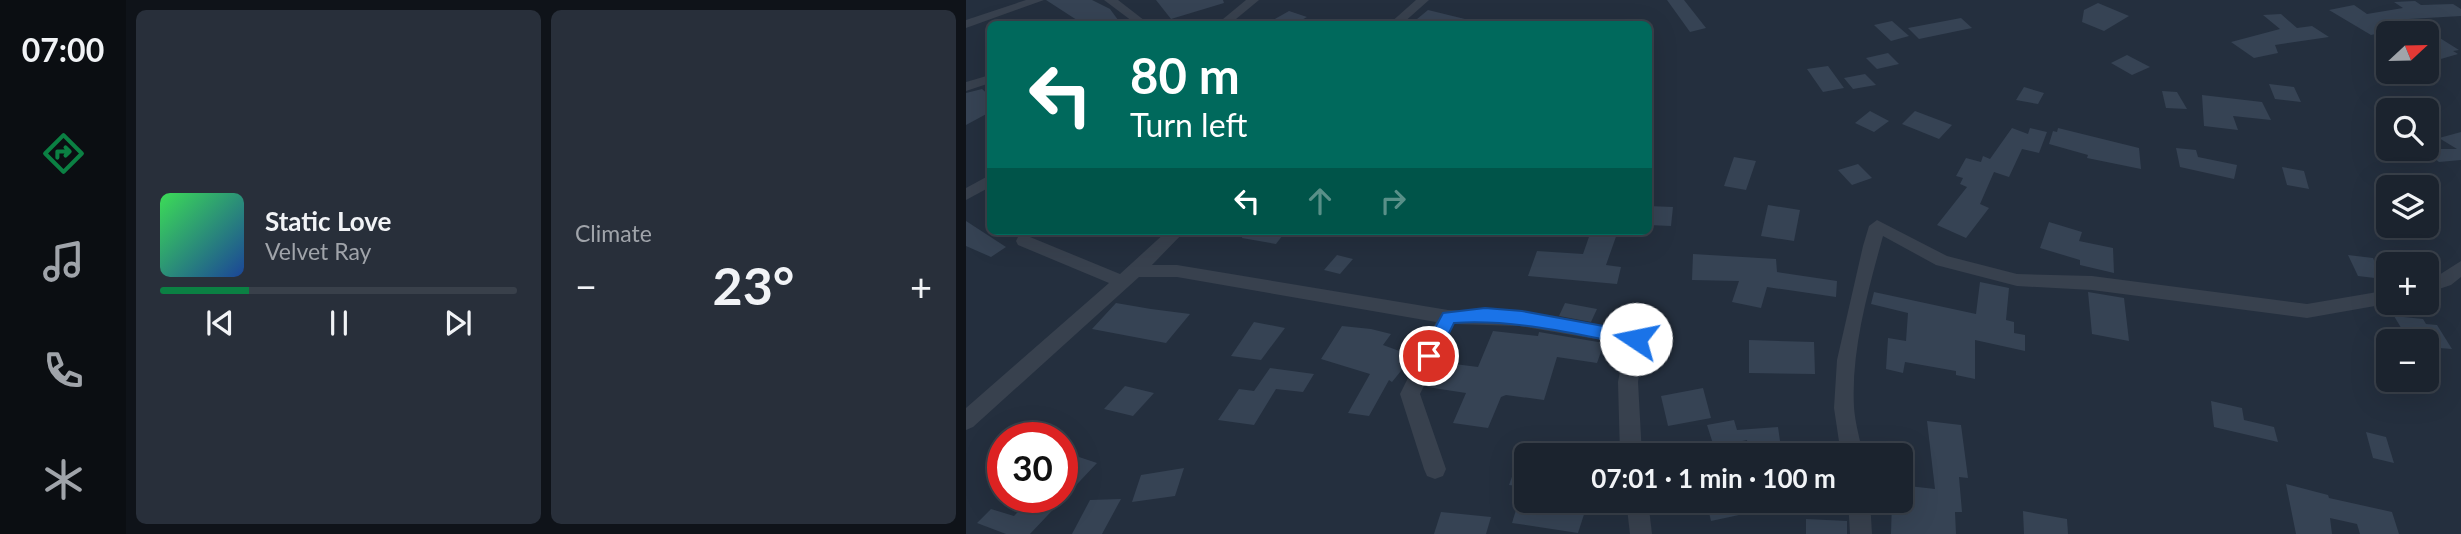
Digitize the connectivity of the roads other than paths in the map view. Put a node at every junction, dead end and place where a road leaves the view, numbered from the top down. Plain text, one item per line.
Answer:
1 (1038, 0) edge
2 (1110, 0) edge
3 (1253, 0) edge
4 (1423, 0) edge
5 (1139, 21) edge
6 (1227, 21) edge
7 (1398, 21) edge
8 (966, 24) edge
9 (987, 80) edge
10 (966, 87) edge
11 (987, 182) edge
12 (966, 195) edge
13 (1173, 235) edge
14 (1024, 241) dead end
15 (2461, 267) edge
16 (1129, 276) junction
17 (2439, 282) edge
18 (2376, 299) edge
19 (1448, 317) junction
20 (966, 421) edge
21 (1631, 443) edge
22 (1850, 443) edge
23 (1435, 469) dead end
24 (1639, 513) edge
25 (1859, 513) edge
26 (1641, 534) edge
27 (1861, 534) edge

1 - 8 street
2 - 5 street
3 - 6 street
4 - 7 street
9 - 10 street
11 - 12 street
13 - 16 street
14 - 16 street
15 - 17 street
16 - 19 street
16 - 20 street
18 - 22 street
19 - 21 street
19 - 23 street
24 - 26 street
25 - 27 street

